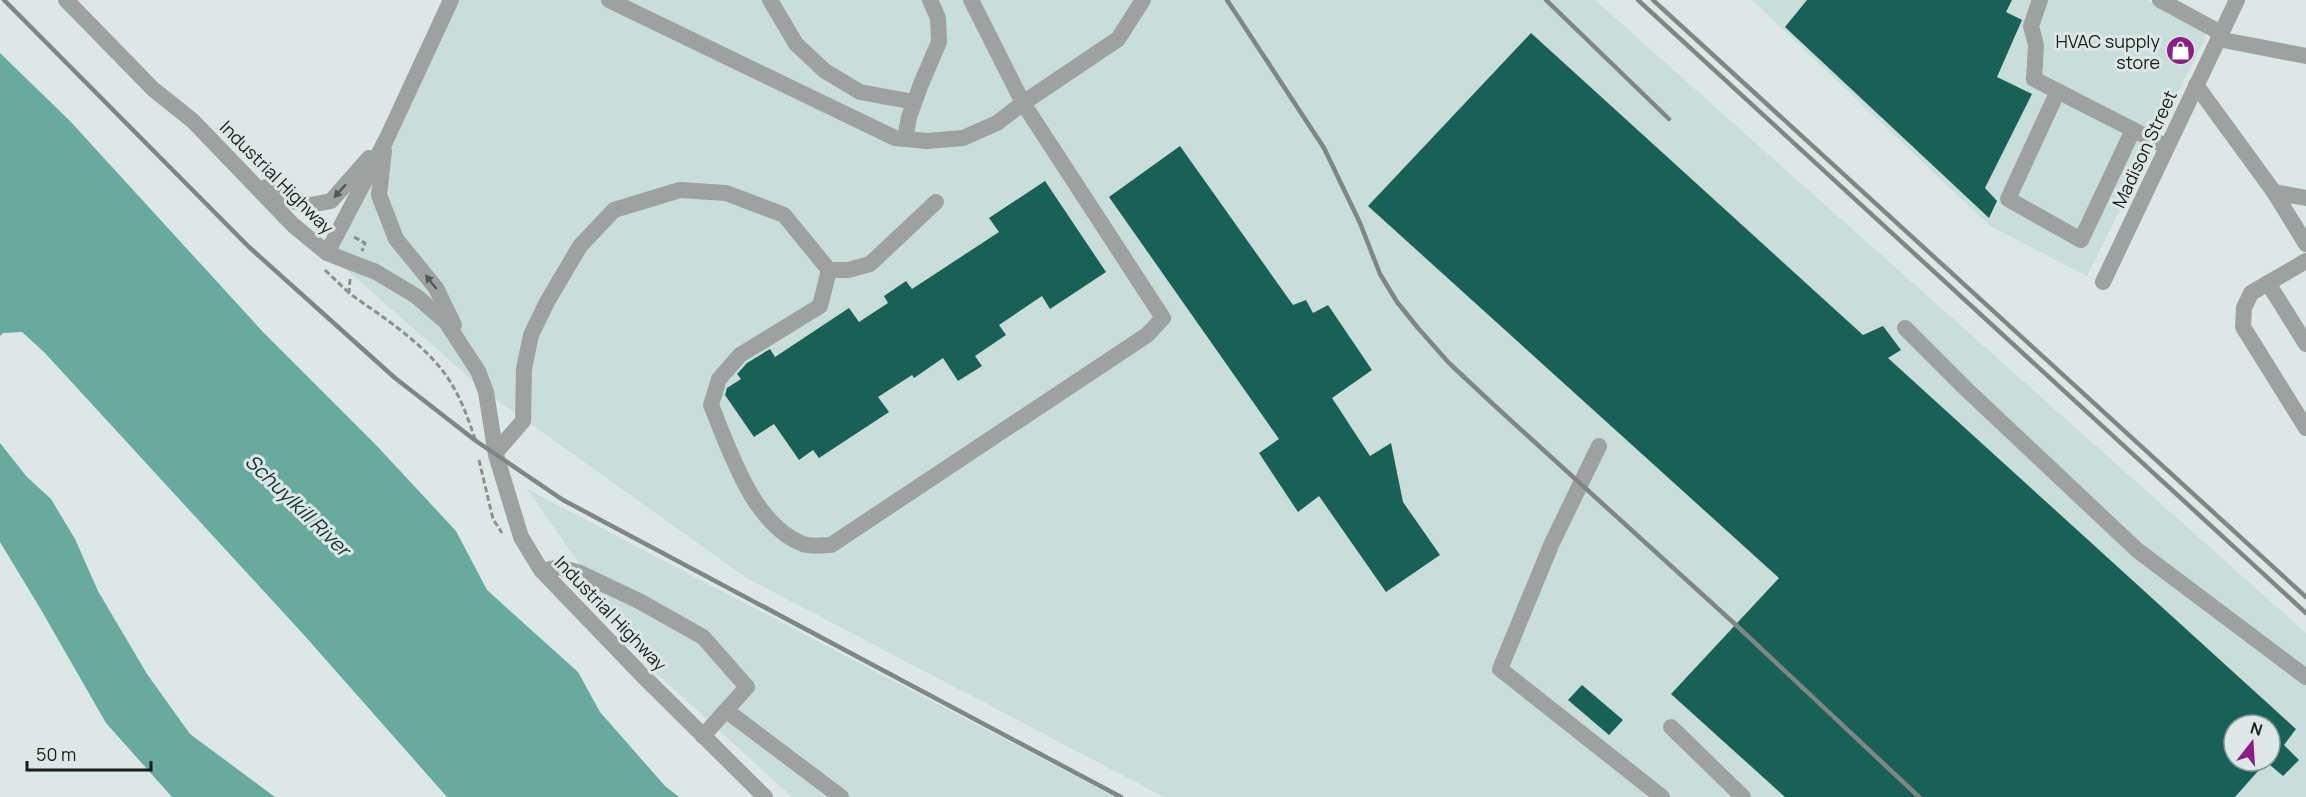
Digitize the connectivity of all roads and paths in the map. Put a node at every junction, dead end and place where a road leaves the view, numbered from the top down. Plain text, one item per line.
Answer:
1 (66, 0) edge
2 (451, 0) edge
3 (609, 0) edge
4 (770, 0) edge
5 (930, 0) edge
6 (971, 0) edge
7 (1143, 0) edge
8 (2040, 0) edge
9 (2160, 0) edge
10 (2237, 0) edge
11 (2220, 36) junction
12 (2306, 56) edge
13 (2196, 85) junction
14 (2058, 91) junction
15 (914, 102) junction
16 (1023, 103) junction
17 (2133, 130) junction
18 (905, 139) junction
19 (386, 140) junction
20 (2167, 147) junction
21 (234, 164) junction
22 (2274, 192) junction
23 (2306, 198) edge
24 (936, 202) dead end
25 (2306, 244) edge
26 (327, 253) junction
27 (2306, 261) edge
28 (829, 270) junction
29 (2103, 282) dead end
30 (2268, 283) junction
31 (1905, 328) dead end
32 (2306, 344) edge
33 (478, 371) junction
34 (2306, 428) edge
35 (1599, 446) dead end
36 (496, 452) junction
37 (542, 571) junction
38 (2306, 677) edge
39 (727, 711) junction
40 (1671, 727) dead end
41 (703, 736) junction
42 (765, 797) edge
43 (842, 797) edge
44 (1662, 797) edge
45 (1743, 797) edge

1 - 21 street, Industrial Highway
2 - 19 street
3 - 18 street
4 - 15 street
5 - 15 street
6 - 16 street
7 - 16 street
8 - 14 street
9 - 11 street
10 - 11 street, Madison Street
11 - 12 street
11 - 13 street, Madison Street
13 - 20 street, Madison Street
13 - 22 street
14 - 17 street
14 - 17 street
15 - 18 street
16 - 18 street
16 - 28 street
17 - 20 street
19 -> 21 street
19 - 26 street
33 -> 19 street
20 - 29 street, Madison Street
21 - 26 street, Industrial Highway
22 - 23 street
22 - 25 street
24 - 28 street
26 - 33 street, Industrial Highway
27 - 30 street
28 - 36 street
30 - 32 street
30 - 34 street
31 - 38 street
33 - 36 street, Industrial Highway
35 - 44 street
36 - 37 street, Industrial Highway
37 - 39 street
37 - 41 street, Industrial Highway
39 - 41 street
39 - 43 street
40 - 45 street
41 - 42 street, Industrial Highway

